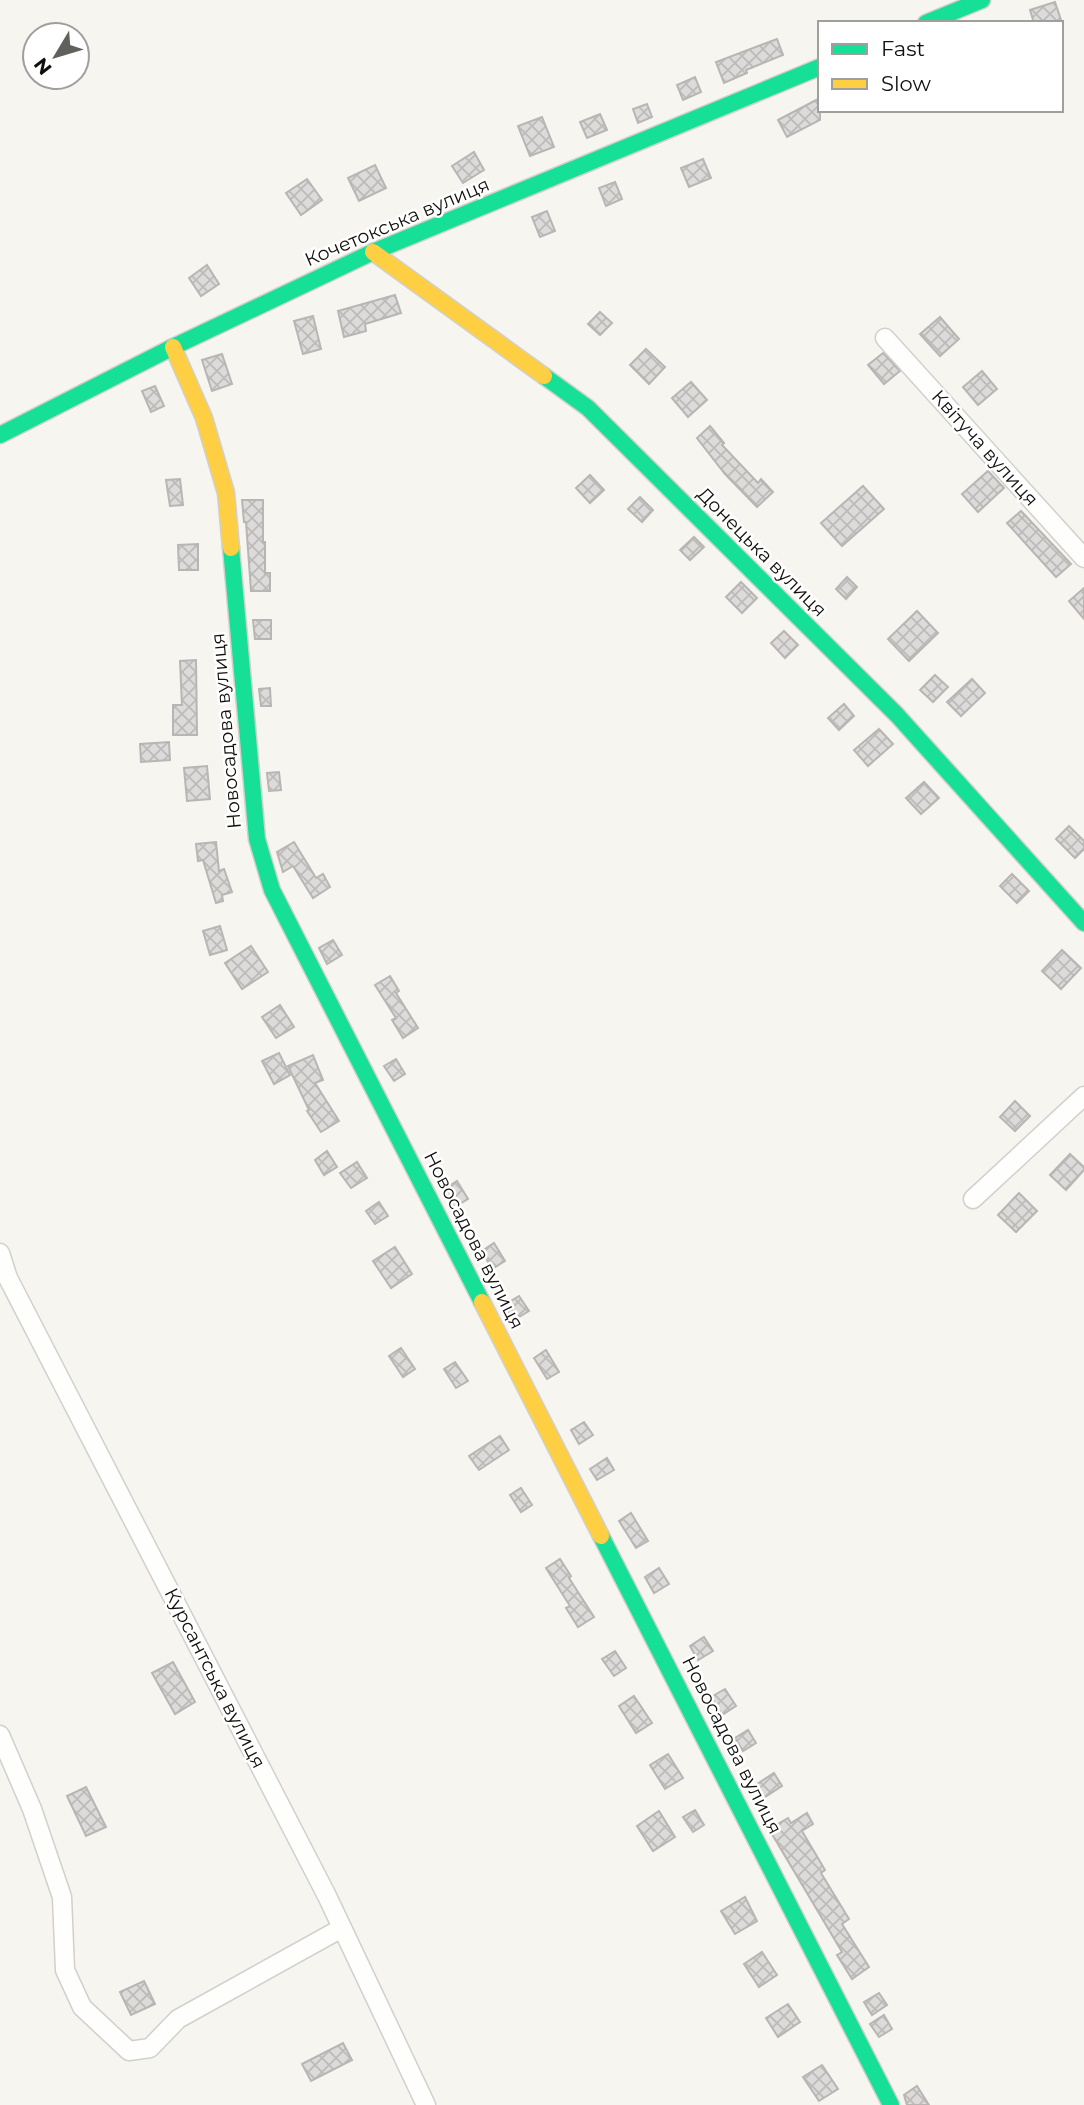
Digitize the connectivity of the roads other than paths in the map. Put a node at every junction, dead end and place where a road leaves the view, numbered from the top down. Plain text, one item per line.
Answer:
1 (982, 0) edge
2 (931, 21) edge
3 (818, 68) edge
4 (373, 252) junction
5 (885, 338) dead end
6 (173, 347) junction
7 (0, 435) edge
8 (1084, 558) edge
9 (1084, 923) edge
10 (1084, 1096) edge
11 (973, 1199) dead end
12 (0, 1253) edge
13 (0, 1735) edge
14 (342, 1928) junction
15 (426, 2105) edge
16 (891, 2105) edge

1 - 2 street
3 - 4 street, Кочетокська вулиця
4 - 6 street, Кочетокська вулиця
4 - 9 street, Донецька вулиця
5 - 8 street, Квітуча вулиця
6 - 7 street, Кочетокська вулиця
6 - 16 street, Новосадова вулиця
10 - 11 street
12 - 14 street, Курсантська вулиця
13 - 14 street
14 - 15 street, Курсантська вулиця

